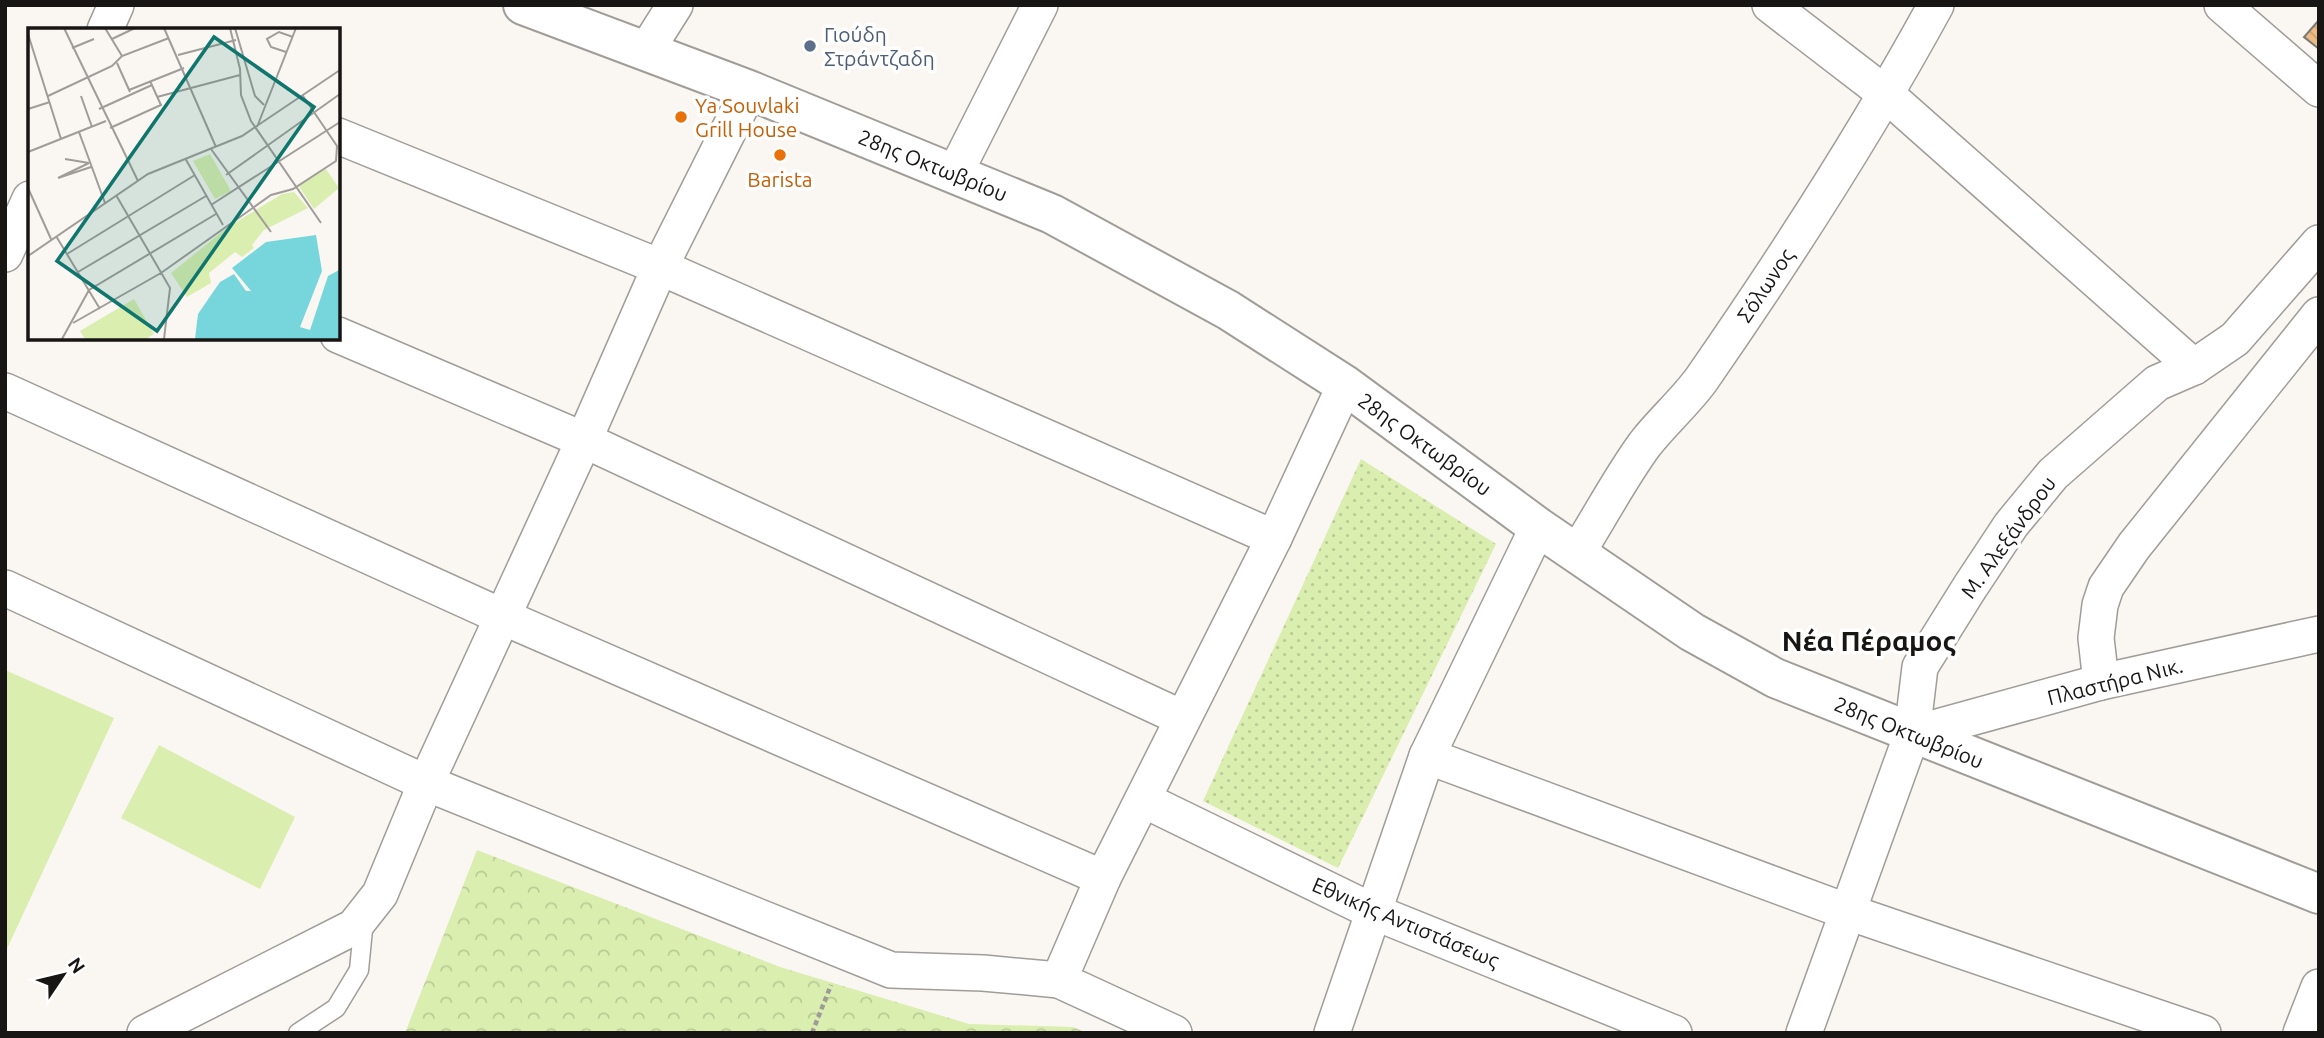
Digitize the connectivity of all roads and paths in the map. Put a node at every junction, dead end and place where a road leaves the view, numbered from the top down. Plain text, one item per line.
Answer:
1 (116, 5) edge
2 (523, 5) edge
3 (675, 5) edge
4 (1040, 5) edge
5 (1770, 5) edge
6 (1936, 5) edge
7 (2221, 5) edge
8 (106, 28) edge
9 (646, 51) junction
10 (2319, 89) edge
11 (749, 90) junction
12 (1887, 95) junction
13 (340, 137) edge
14 (955, 173) junction
15 (28, 204) edge
16 (2319, 243) edge
17 (5, 254) edge
18 (660, 267) junction
19 (2319, 315) edge
20 (340, 336) edge
21 (2194, 367) junction
22 (1345, 386) junction
23 (5, 391) edge
24 (584, 440) junction
25 (1538, 527) junction
26 (1274, 538) junction
27 (1577, 553) junction
28 (5, 588) edge
29 (503, 617) junction
30 (2319, 634) edge
31 (2101, 682) junction
32 (1182, 718) junction
33 (1912, 734) junction
34 (1427, 756) junction
35 (426, 783) junction
36 (1144, 800) junction
37 (1103, 878) junction
38 (2319, 894) edge
39 (1374, 912) junction
40 (1847, 912) junction
41 (365, 916) junction
42 (844, 951) junction
43 (1059, 980) junction
44 (2319, 987) edge
45 (145, 1033) edge
46 (298, 1033) edge
47 (812, 1033) edge
48 (1174, 1033) edge
49 (1332, 1033) edge
50 (1674, 1033) edge
51 (1804, 1033) edge
52 (2203, 1033) edge
53 (2301, 1033) edge

1 - 8 street
2 - 9 main road, 28ης Οκτωβρίου
3 - 9 street
4 - 14 street
5 - 12 street
6 - 12 street, Σόλωνος
7 - 10 street
9 - 11 main road, 28ης Οκτωβρίου
11 - 14 main road, 28ης Οκτωβρίου
11 - 18 street
12 - 21 street
12 - 27 street, Σόλωνος
13 - 18 street
14 - 22 main road, 28ης Οκτωβρίου
15 - 17 street
16 - 21 street, Μ. Αλεξάνδρου
18 - 24 street
18 - 26 street
19 - 31 street
20 - 24 street
21 - 33 street, Μ. Αλεξάνδρου
22 - 25 main road, 28ης Οκτωβρίου
22 - 26 street
23 - 29 street
24 - 29 street
24 - 32 street
25 - 27 main road, 28ης Οκτωβρίου
25 - 34 street
26 - 32 street
27 - 33 main road, 28ης Οκτωβρίου
28 - 35 street
29 - 35 street
29 - 37 street
30 - 31 street, Πλαστήρα Νικ.
31 - 33 street, Πλαστήρα Νικ.
32 - 36 street
33 - 38 main road, 28ης Οκτωβρίου
33 - 40 street, Μ. Αλεξάνδρου
34 - 39 street
34 - 40 street
35 - 41 street
35 - 42 street
36 - 37 street
36 - 39 street, Εθνικής Αντιστάσεως
37 - 43 street
39 - 49 street
39 - 50 street, Εθνικής Αντιστάσεως
40 - 51 street, Μ. Αλεξάνδρου
40 - 52 street
41 - 45 street
41 - 46 lane
42 - 43 street
42 - 47 path
43 - 48 street
44 - 53 street

